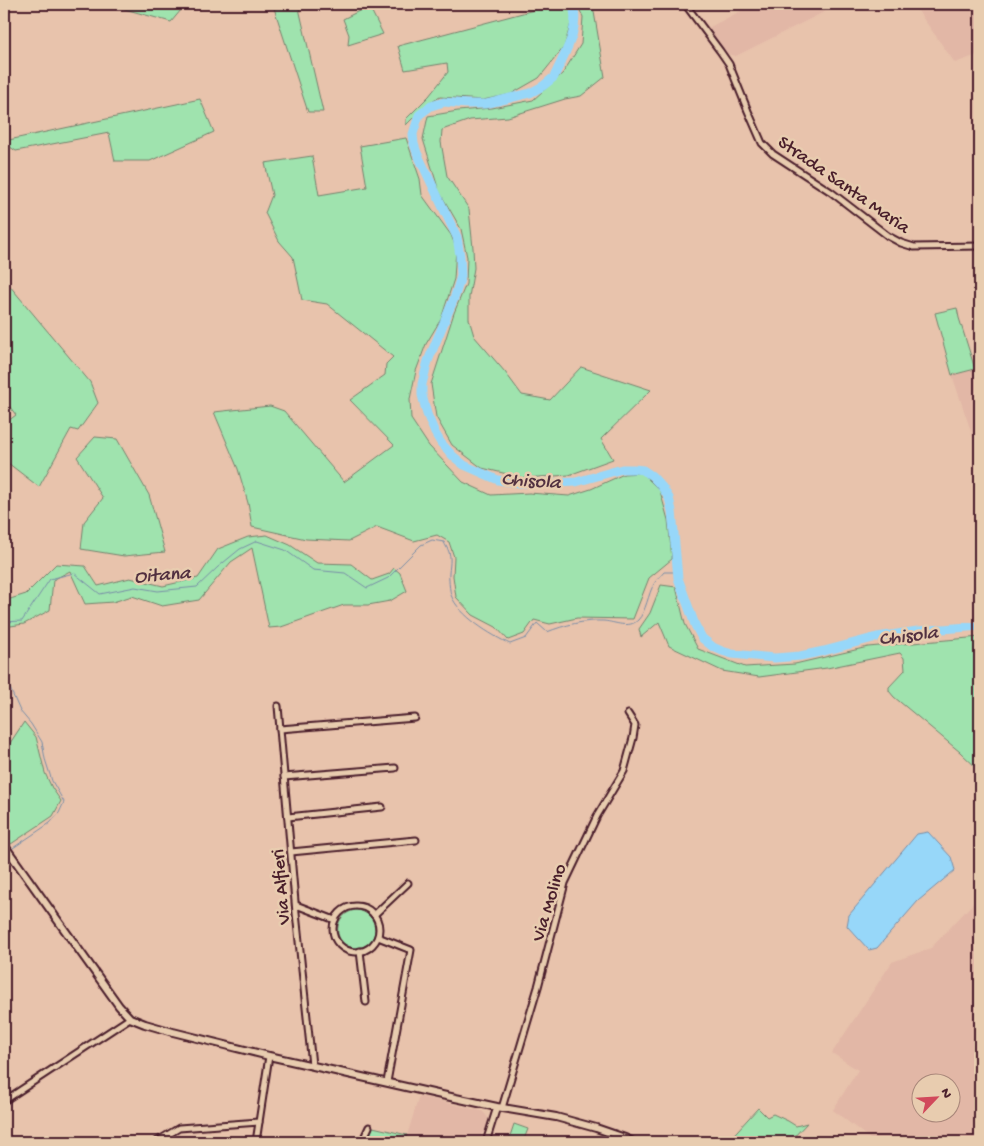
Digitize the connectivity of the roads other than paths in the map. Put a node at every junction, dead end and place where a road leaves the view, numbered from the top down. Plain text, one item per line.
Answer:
1 (685, 4) edge
2 (980, 246) edge
3 (278, 706) dead end
4 (628, 714) dead end
5 (415, 718) dead end
6 (280, 729) junction
7 (395, 768) dead end
8 (284, 777) junction
9 (382, 807) dead end
10 (288, 817) junction
11 (416, 840) dead end
12 (7, 849) edge
13 (291, 852) junction
14 (408, 883) dead end
15 (296, 905) junction
16 (374, 915) junction
17 (335, 920) junction
18 (378, 937) junction
19 (360, 951) junction
20 (366, 1002) dead end
21 (130, 1018) junction
22 (269, 1056) junction
23 (312, 1065) junction
24 (387, 1082) junction
25 (4, 1101) edge
26 (500, 1107) junction
27 (259, 1122) junction
28 (368, 1127) dead end
29 (156, 1142) edge
30 (256, 1142) edge
31 (362, 1142) edge
32 (486, 1142) edge
33 (633, 1142) edge

1 - 2 street, Strada Santa Maria
3 - 6 street, Via Alfieri
4 - 26 street, Via Molino
5 - 6 street
6 - 8 street, Via Alfieri
7 - 8 street
8 - 10 street, Via Alfieri
9 - 10 street
10 - 13 street, Via Alfieri
11 - 13 street
12 - 21 street
13 - 15 street, Via Alfieri
14 - 16 street
15 - 17 street
15 - 23 street, Via Alfieri
16 - 17 street
16 - 18 street
17 - 19 street
18 - 19 street
18 - 24 street
19 - 20 street
21 - 22 street
21 - 25 street
22 - 23 street
22 - 27 street
23 - 24 street
24 - 26 street
26 - 32 street, Via Molino
26 - 33 street
27 - 29 street
27 - 30 street
28 - 31 street

